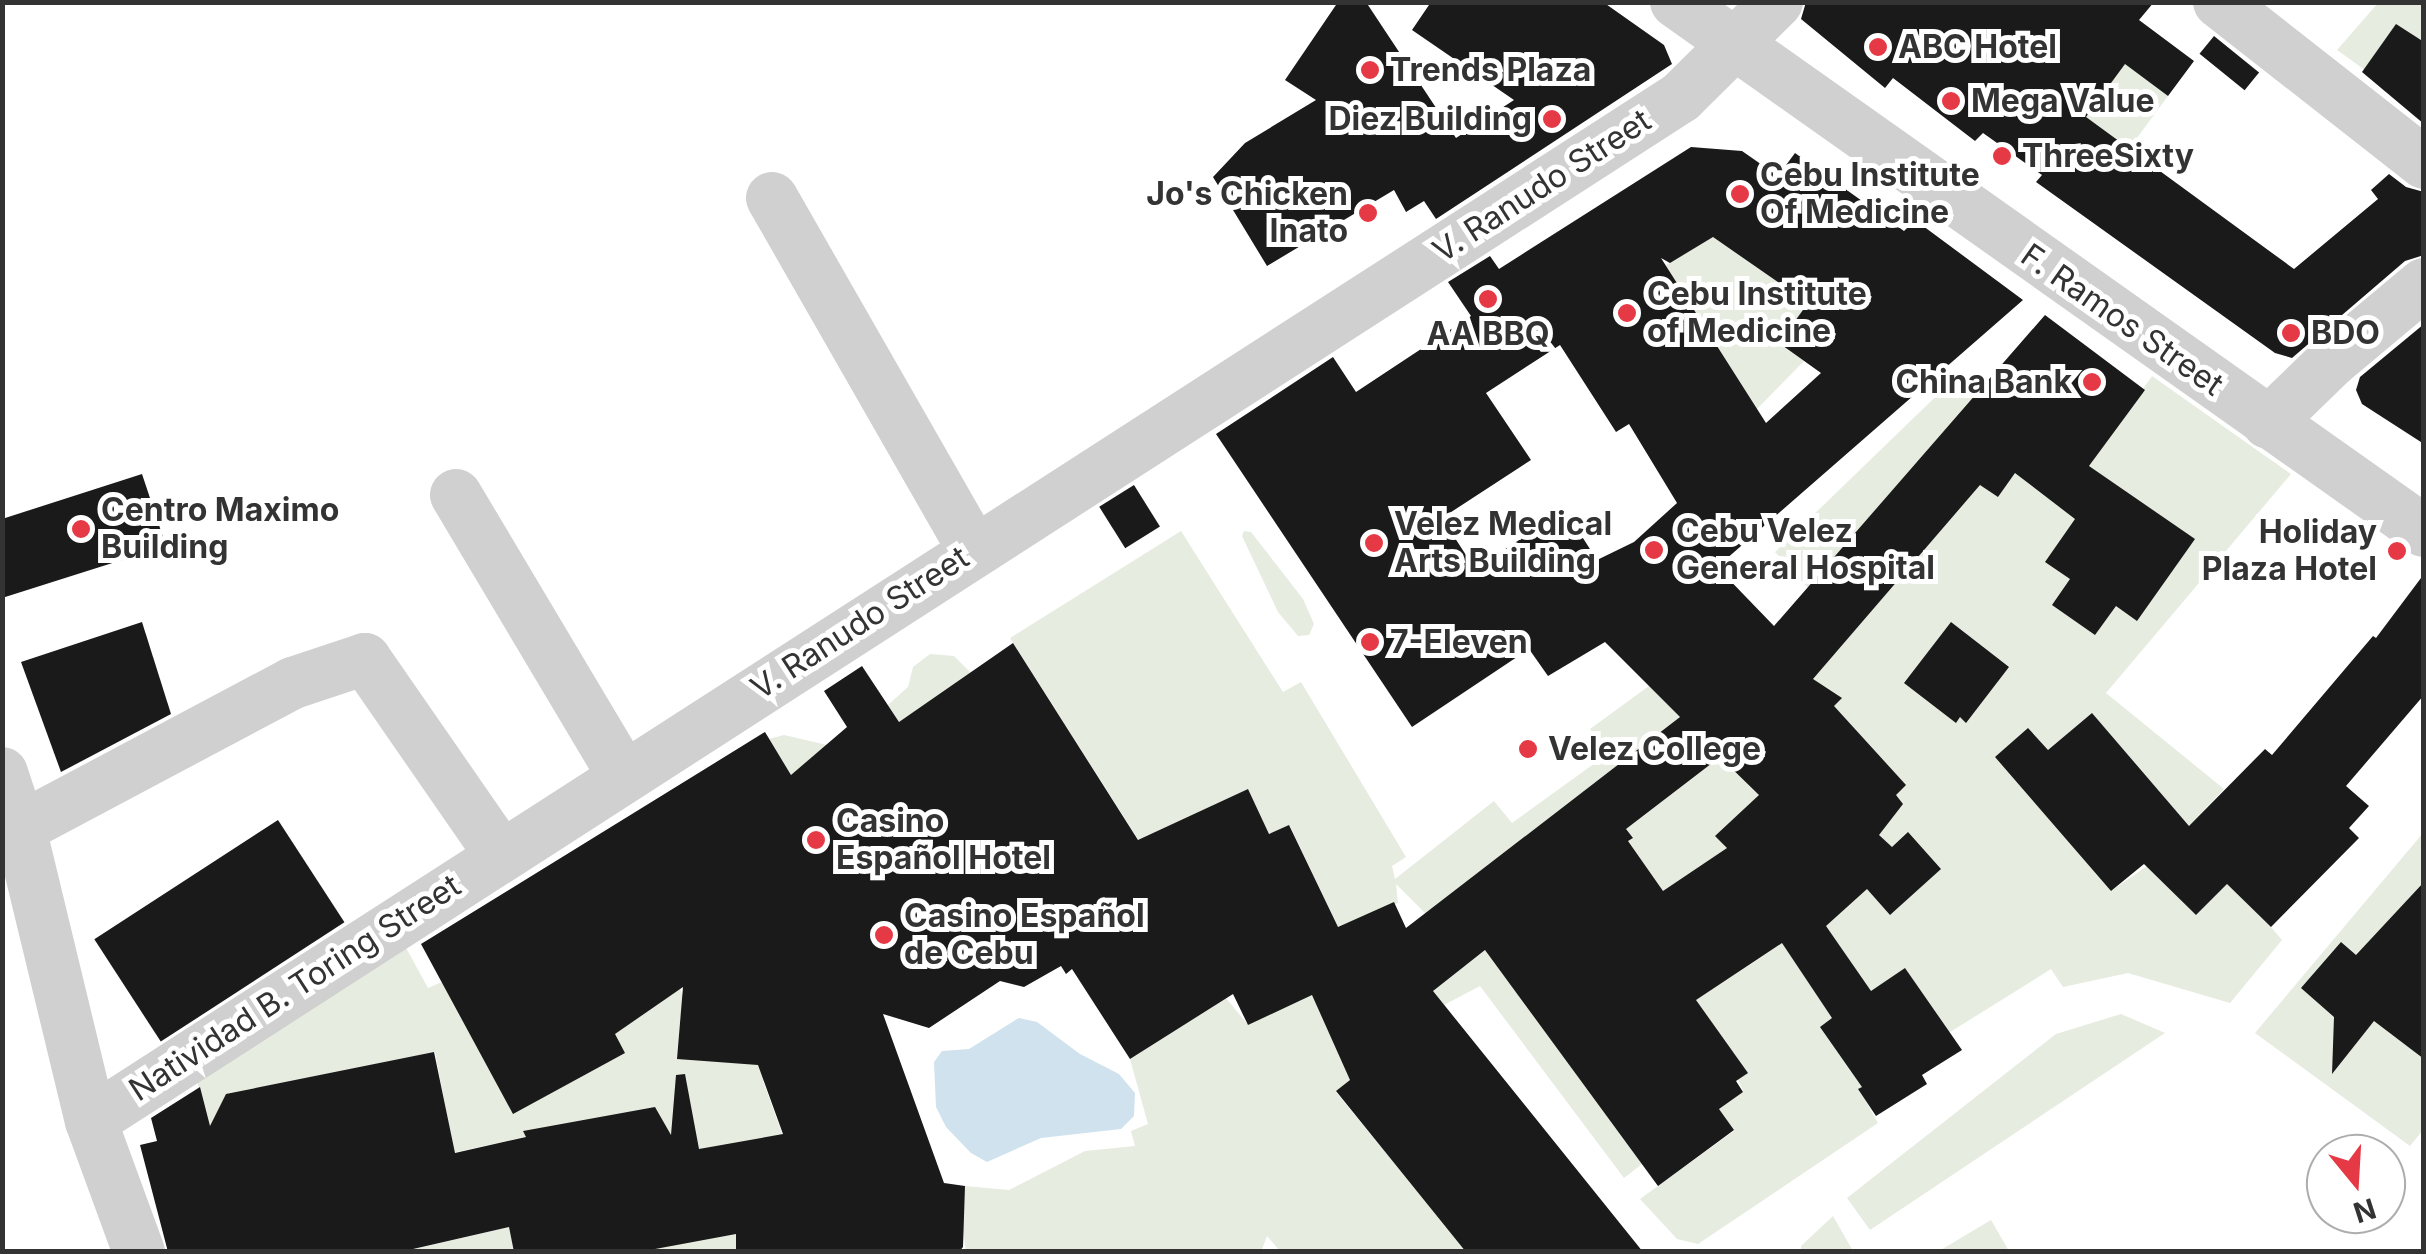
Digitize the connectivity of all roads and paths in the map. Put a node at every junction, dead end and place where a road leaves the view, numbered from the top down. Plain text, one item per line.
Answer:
1 (1676, 2) edge
2 (1777, 2) edge
3 (2219, 2) edge
4 (1737, 46) junction
5 (2424, 163) edge
6 (772, 198) dead end
7 (2424, 284) edge
8 (2268, 423) junction
9 (456, 495) dead end
10 (2424, 531) edge
11 (974, 550) junction
12 (2, 773) edge
13 (623, 775) junction
14 (20, 828) junction
15 (500, 854) junction
16 (91, 1121) junction
17 (139, 1252) edge

1 - 4 street, F. Ramos Street
2 - 4 street, V. Ranudo Street
3 - 5 street
4 - 8 street, F. Ramos Street
4 - 11 street, V. Ranudo Street
6 - 11 street
7 - 8 street
8 - 10 street, F. Ramos Street
9 - 13 street
11 - 13 street, V. Ranudo Street
12 - 14 street
13 - 15 street, V. Ranudo Street
14 - 15 street
14 - 16 street
15 - 16 street, Natividad B. Toring Street
16 - 17 street

